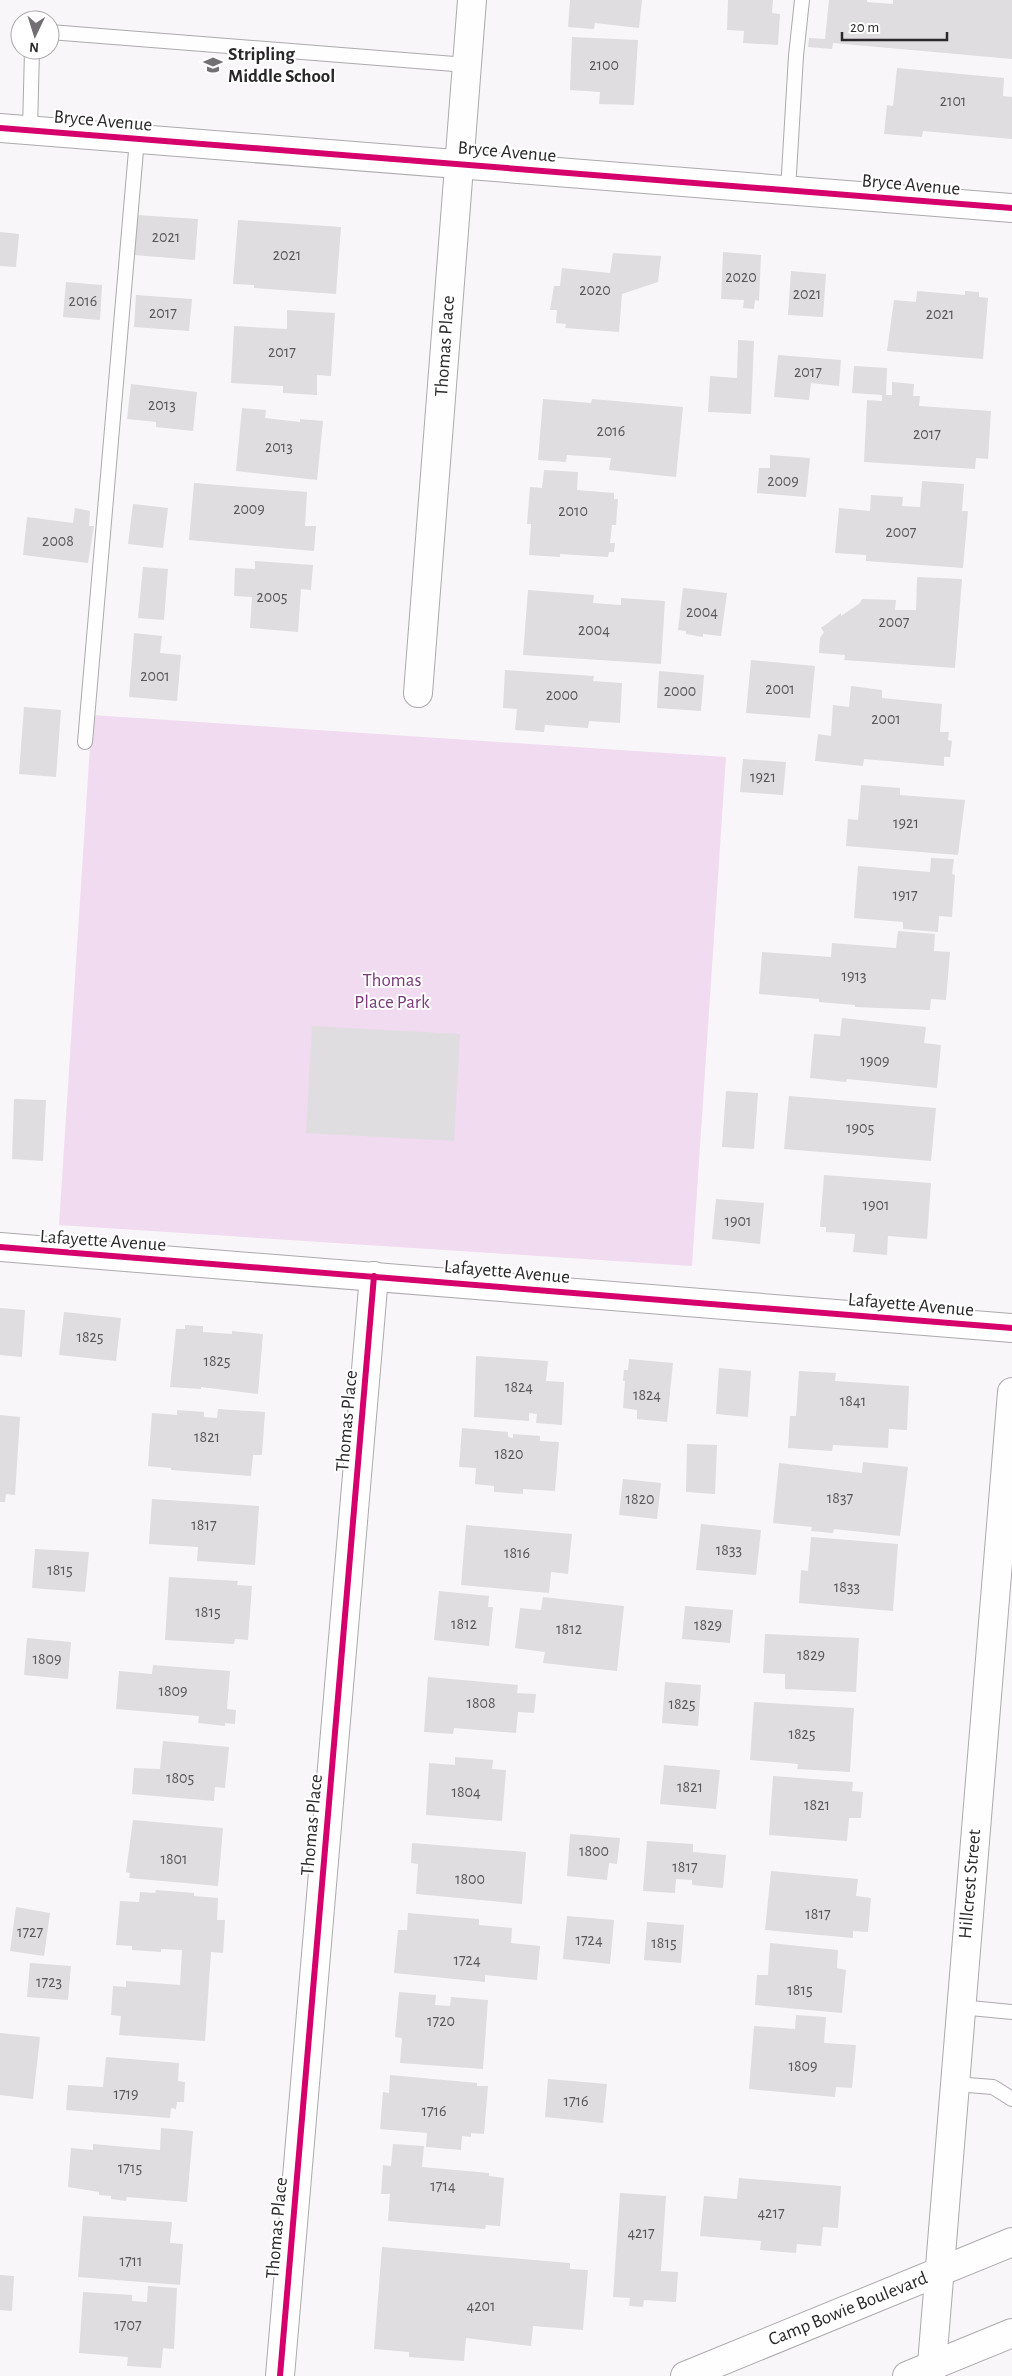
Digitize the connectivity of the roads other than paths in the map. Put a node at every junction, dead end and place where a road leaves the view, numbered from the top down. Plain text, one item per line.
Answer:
1 (472, 0) edge
2 (802, 0) edge
3 (60, 33) edge
4 (32, 60) edge
5 (468, 65) junction
6 (0, 128) edge
7 (30, 130) junction
8 (137, 139) junction
9 (460, 163) junction
10 (788, 190) junction
11 (1012, 208) edge
12 (418, 693) dead end
13 (85, 742) dead end
14 (0, 1247) edge
15 (374, 1276) junction
16 (1012, 1328) edge
17 (1012, 1392) edge
18 (960, 2008) junction
19 (1012, 2012) edge
20 (955, 2084) junction
21 (1012, 2099) edge
22 (1012, 2242) edge
23 (940, 2271) junction
24 (1012, 2333) edge
25 (932, 2371) edge
26 (280, 2376) edge
27 (685, 2376) edge
28 (907, 2376) edge

1 - 5 street, Thomas Place
2 - 10 lane
3 - 5 lane
4 - 7 lane
5 - 9 street, Thomas Place
6 - 7 street, Bryce Avenue
7 - 8 street, Bryce Avenue
8 - 9 street, Bryce Avenue
8 - 13 lane
9 - 10 street, Bryce Avenue
9 - 12 street, Thomas Place
10 - 11 street, Bryce Avenue
14 - 15 street, Lafayette Avenue
15 - 16 street, Lafayette Avenue
15 - 26 street, Thomas Place
17 - 18 street, Hillcrest Street
18 - 19 lane
18 - 20 street, Hillcrest Street
20 - 21 lane
20 - 23 street, Hillcrest Street
22 - 23 street, Camp Bowie Boulevard
23 - 25 street, Hillcrest Street
23 - 27 street, Camp Bowie Boulevard
24 - 25 street
25 - 28 street

